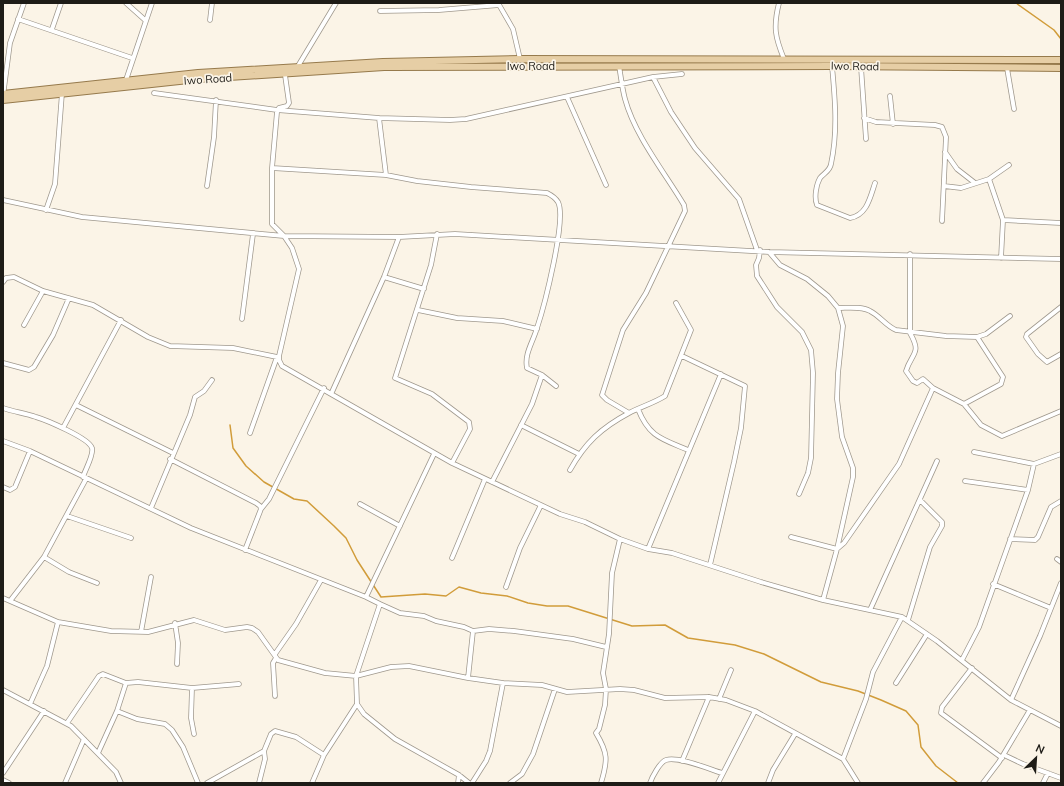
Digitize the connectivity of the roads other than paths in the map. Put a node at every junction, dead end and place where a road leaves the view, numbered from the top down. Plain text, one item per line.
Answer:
1 (24, 3) edge
2 (61, 3) edge
3 (126, 3) edge
4 (152, 3) edge
5 (212, 3) edge
6 (335, 3) edge
7 (779, 3) edge
8 (499, 4) edge
9 (380, 11) dead end
10 (18, 19) junction
11 (145, 20) junction
12 (210, 20) dead end
13 (52, 29) junction
14 (132, 58) junction
15 (520, 59) junction
16 (784, 59) junction
17 (900, 59) junction
18 (1061, 60) edge
19 (384, 65) junction
20 (298, 66) junction
21 (619, 66) junction
22 (832, 66) junction
23 (861, 67) junction
24 (900, 67) junction
25 (1007, 68) junction
26 (1061, 68) edge
27 (682, 74) dead end
28 (285, 75) junction
29 (653, 77) junction
30 (126, 80) junction
31 (622, 84) junction
32 (154, 92) dead end
33 (62, 93) junction
34 (3, 94) edge
35 (890, 96) dead end
36 (567, 98) junction
37 (3, 100) edge
38 (216, 100) junction
39 (1014, 109) dead end
40 (278, 110) junction
41 (379, 118) junction
42 (864, 118) junction
43 (893, 124) junction
44 (866, 139) dead end
45 (945, 152) junction
46 (1010, 165) dead end
47 (272, 168) junction
48 (386, 175) junction
49 (989, 179) junction
50 (875, 183) dead end
51 (975, 183) junction
52 (606, 185) dead end
53 (207, 186) dead end
54 (944, 186) junction
55 (3, 200) edge
56 (46, 210) junction
57 (1004, 220) junction
58 (942, 221) dead end
59 (1061, 223) edge
60 (253, 234) junction
61 (437, 234) junction
62 (284, 236) junction
63 (398, 237) junction
64 (559, 240) junction
65 (668, 245) junction
66 (759, 250) junction
67 (769, 252) junction
68 (910, 254) junction
69 (1001, 258) junction
70 (1061, 259) edge
71 (384, 277) junction
72 (3, 282) edge
73 (44, 290) junction
74 (424, 290) junction
75 (69, 298) junction
76 (676, 303) dead end
77 (1061, 307) edge
78 (838, 308) junction
79 (418, 310) junction
80 (1010, 316) dead end
81 (242, 319) dead end
82 (121, 320) junction
83 (24, 325) dead end
84 (536, 329) junction
85 (910, 333) junction
86 (977, 337) junction
87 (1061, 354) edge
88 (682, 356) junction
89 (278, 358) junction
90 (3, 363) edge
91 (721, 374) junction
92 (542, 376) junction
93 (212, 380) dead end
94 (556, 386) dead end
95 (324, 388) junction
96 (933, 388) junction
97 (332, 392) junction
98 (964, 404) junction
99 (76, 405) junction
100 (3, 408) edge
101 (638, 409) junction
102 (1061, 411) edge
103 (629, 413) junction
104 (521, 424) junction
105 (63, 428) junction
106 (250, 433) dead end
107 (3, 441) edge
108 (688, 450) junction
109 (30, 451) junction
110 (173, 452) junction
111 (974, 452) dead end
112 (434, 454) junction
113 (579, 454) junction
114 (1061, 454) edge
115 (170, 460) junction
116 (937, 460) dead end
117 (452, 464) junction
118 (1034, 464) junction
119 (570, 470) dead end
120 (84, 478) junction
121 (485, 479) junction
122 (965, 481) dead end
123 (492, 482) junction
124 (3, 487) edge
125 (1028, 490) junction
126 (799, 494) dead end
127 (920, 500) junction
128 (1061, 501) edge
129 (360, 504) dead end
130 (542, 505) junction
131 (151, 508) junction
132 (261, 510) junction
133 (67, 516) junction
134 (400, 526) junction
135 (791, 537) dead end
136 (131, 538) dead end
137 (620, 539) junction
138 (1010, 539) junction
139 (648, 549) junction
140 (837, 549) junction
141 (245, 550) junction
142 (44, 557) junction
143 (452, 558) dead end
144 (710, 565) junction
145 (151, 577) dead end
146 (321, 580) junction
147 (97, 583) dead end
148 (1061, 583) edge
149 (993, 584) junction
150 (506, 587) dead end
151 (366, 597) junction
152 (3, 598) edge
153 (823, 600) junction
154 (10, 601) junction
155 (380, 604) junction
156 (1051, 608) junction
157 (870, 610) junction
158 (902, 617) junction
159 (908, 620) junction
160 (58, 622) junction
161 (175, 623) junction
162 (473, 631) junction
163 (141, 632) junction
164 (927, 634) junction
165 (606, 647) junction
166 (275, 656) junction
167 (962, 660) junction
168 (177, 664) dead end
169 (972, 668) junction
170 (730, 670) dead end
171 (356, 676) junction
172 (468, 678) junction
173 (126, 683) junction
174 (503, 683) junction
175 (896, 683) dead end
176 (239, 684) dead end
177 (192, 688) junction
178 (555, 689) junction
179 (606, 689) junction
180 (3, 690) edge
181 (275, 696) dead end
182 (709, 697) junction
183 (719, 699) junction
184 (1011, 700) junction
185 (30, 704) junction
186 (357, 704) junction
187 (1030, 710) junction
188 (44, 711) junction
189 (118, 711) junction
190 (755, 711) junction
191 (67, 723) junction
192 (1061, 725) edge
193 (194, 734) dead end
194 (796, 734) junction
195 (84, 739) junction
196 (264, 751) junction
197 (98, 753) junction
198 (324, 755) junction
199 (1003, 756) junction
200 (843, 759) junction
201 (682, 761) junction
202 (3, 773) edge
203 (722, 773) junction
204 (1048, 773) junction
205 (459, 775) junction
206 (1061, 778) edge
207 (3, 780) edge
208 (857, 781) edge
209 (121, 782) edge
210 (213, 782) edge
211 (9, 783) edge
212 (65, 783) edge
213 (198, 783) edge
214 (207, 783) edge
215 (259, 783) edge
216 (312, 783) edge
217 (458, 783) edge
218 (469, 783) edge
219 (510, 783) edge
220 (601, 783) edge
221 (650, 783) edge
222 (718, 783) edge
223 (768, 783) edge
224 (852, 783) edge
225 (983, 783) edge
226 (1043, 783) edge

1 - 10 street
2 - 13 street
3 - 11 street
4 - 11 street
5 - 12 street
6 - 20 street
7 - 16 street
8 - 9 street
8 - 15 street
10 - 13 street
10 - 34 street
11 - 14 street
13 - 14 street
14 - 30 street
15 - 16 main road, Iwo Road
15 - 19 main road, Iwo Road
16 - 17 main road, Iwo Road
17 - 18 main road, Iwo Road
17 - 24 main road
19 - 20 main road, Iwo Road
19 - 21 main road, Iwo Road
19 - 28 main road, Iwo Road
20 - 30 main road, Iwo Road
21 - 22 main road, Iwo Road
21 - 31 street
22 - 23 main road, Iwo Road
22 - 50 street
23 - 24 main road, Iwo Road
23 - 42 street
24 - 25 main road, Iwo Road
25 - 26 main road, Iwo Road
25 - 39 street
27 - 29 street
28 - 33 main road, Iwo Road
28 - 40 street
29 - 31 street
29 - 66 street
30 - 34 main road, Iwo Road
31 - 36 street
31 - 65 street
32 - 38 street
33 - 37 main road, Iwo Road
33 - 56 street
34 - 37 street
35 - 43 street
36 - 41 street
36 - 52 street
38 - 40 street
38 - 53 street
40 - 41 street
40 - 47 street
41 - 48 street
42 - 43 street
42 - 44 street
43 - 45 street
45 - 51 street
45 - 54 street
46 - 49 street
47 - 48 street
47 - 62 street
48 - 64 street
49 - 51 street
49 - 57 street
51 - 54 street
54 - 58 street
55 - 56 street
56 - 60 street
57 - 59 street
57 - 69 street
60 - 62 street
60 - 81 street
61 - 63 street
61 - 64 street
61 - 74 street
62 - 63 street
62 - 89 street
63 - 71 street
64 - 65 street
64 - 84 street
65 - 66 street
65 - 103 street
66 - 67 street
66 - 126 street
67 - 68 street
67 - 78 street
68 - 69 street
68 - 85 street
69 - 70 street
71 - 74 street
71 - 97 street
72 - 73 street
73 - 75 street
73 - 83 street
74 - 79 street
75 - 82 street
75 - 90 street
76 - 88 street
77 - 87 street
78 - 85 street
78 - 140 street
79 - 84 street
79 - 117 street
80 - 86 street
82 - 89 street
82 - 99 street
84 - 92 street
85 - 86 street
85 - 96 street
86 - 98 street
88 - 91 street
88 - 101 street
89 - 95 street
89 - 106 street
91 - 108 street
91 - 144 street
92 - 94 street
92 - 104 street
93 - 110 street
95 - 97 street
95 - 132 street
96 - 98 street
96 - 140 street
97 - 112 street
98 - 102 street
99 - 105 street
99 - 110 street
100 - 105 street
101 - 103 street
101 - 108 street
103 - 113 street
104 - 113 street
104 - 123 street
105 - 120 street
107 - 109 street
108 - 139 street
109 - 120 street
109 - 124 street
110 - 115 street
111 - 118 street
112 - 117 street
112 - 134 street
113 - 119 street
114 - 118 street
115 - 131 street
115 - 132 street
116 - 127 street
117 - 121 street
118 - 125 street
120 - 131 street
120 - 133 street
121 - 123 street
121 - 143 street
122 - 125 street
123 - 130 street
125 - 138 street
127 - 157 street
127 - 159 street
128 - 138 street
129 - 134 street
130 - 137 street
130 - 150 street
131 - 141 street
132 - 141 street
133 - 136 street
133 - 142 street
134 - 151 street
135 - 140 street
137 - 139 street
137 - 165 street
138 - 149 street
139 - 144 street
140 - 153 street
141 - 146 street
142 - 147 street
142 - 154 street
144 - 153 street
145 - 163 street
146 - 151 street
146 - 166 street
148 - 156 street
149 - 156 street
149 - 167 street
151 - 155 street
152 - 154 street
153 - 157 street
154 - 160 street
155 - 162 street
155 - 171 street
156 - 184 street
157 - 158 street
158 - 159 street
158 - 200 street
159 - 164 street
160 - 163 street
160 - 185 street
161 - 163 street
161 - 166 street
161 - 168 street
162 - 165 street
162 - 172 street
164 - 167 street
164 - 175 street
165 - 179 street
166 - 171 street
166 - 181 street
167 - 169 street
169 - 184 street
169 - 199 street
170 - 183 street
171 - 172 street
171 - 186 street
172 - 174 street
173 - 177 street
173 - 189 street
173 - 191 street
174 - 178 street
174 - 218 street
176 - 177 street
177 - 193 street
178 - 179 street
178 - 219 street
179 - 182 street
179 - 220 street
180 - 185 street
182 - 183 street
182 - 201 street
183 - 190 street
184 - 187 street
185 - 188 street
186 - 198 street
186 - 205 street
187 - 192 street
187 - 199 street
188 - 191 street
188 - 202 street
189 - 197 street
189 - 213 street
190 - 194 street
190 - 203 street
191 - 195 street
194 - 200 street
194 - 223 street
195 - 197 street
195 - 212 street
196 - 198 street
196 - 210 street
196 - 215 street
197 - 209 street
198 - 216 street
199 - 204 street
199 - 225 street
200 - 208 street
201 - 203 street
201 - 221 street
203 - 222 street
204 - 206 street
204 - 226 street
205 - 217 street
205 - 218 street
207 - 211 street
208 - 224 street
210 - 214 street

